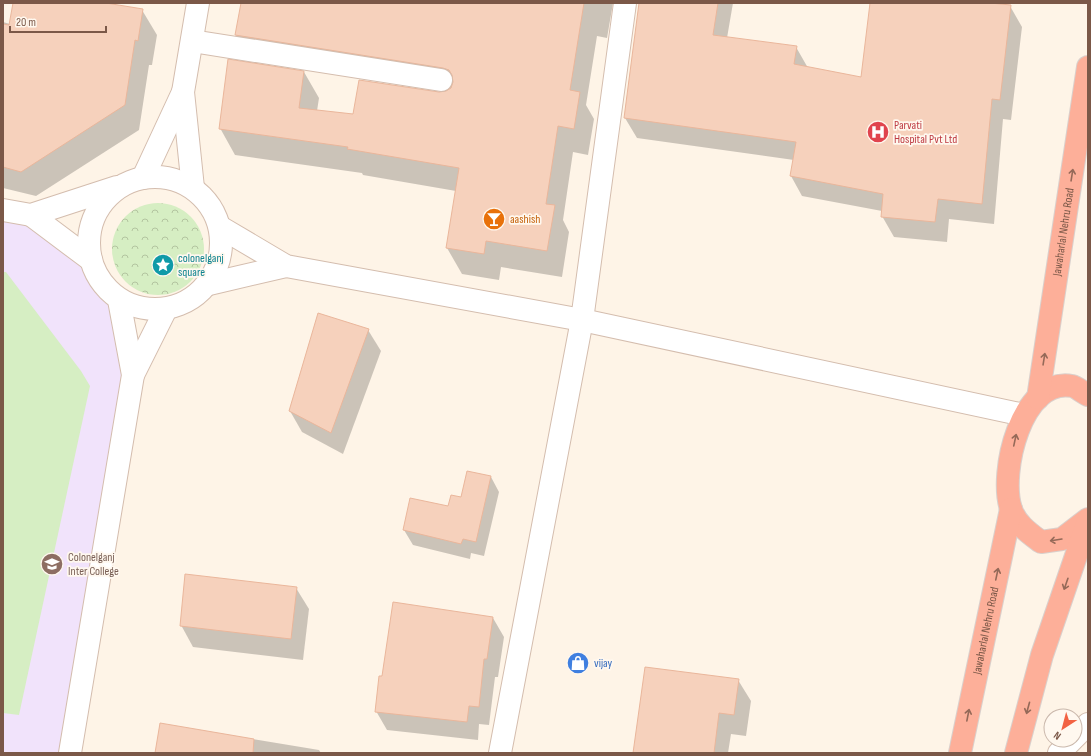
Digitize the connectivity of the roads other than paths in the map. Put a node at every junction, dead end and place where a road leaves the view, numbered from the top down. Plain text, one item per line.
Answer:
1 (198, 3) edge
2 (626, 3) edge
3 (192, 41) junction
4 (1088, 66) edge
5 (442, 80) dead end
6 (184, 92) junction
7 (143, 178) junction
8 (120, 186) junction
9 (193, 188) junction
10 (3, 210) edge
11 (31, 215) junction
12 (220, 227) junction
13 (91, 260) junction
14 (286, 266) junction
15 (209, 284) junction
16 (119, 300) junction
17 (166, 309) junction
18 (582, 320) junction
19 (133, 375) junction
20 (1088, 395) edge
21 (1038, 398) junction
22 (1024, 415) junction
23 (1011, 508) junction
24 (1088, 520) edge
25 (70, 753) edge
26 (500, 753) edge
27 (960, 753) edge
28 (1016, 753) edge

1 - 3 street
2 - 18 street
3 - 5 street
3 - 6 street
21 -> 4 highway, Jawaharlal Nehru Road
6 - 7 street
6 - 9 street
7 - 8 street
7 - 9 street
8 - 11 street
8 - 13 street
9 - 12 street
10 - 11 street
11 - 13 street
12 - 14 street
12 - 15 street
13 - 16 street
14 - 15 street
14 - 18 street
15 - 17 street
16 - 17 street
16 - 19 street
17 - 19 street
18 - 22 street
18 - 26 street
19 - 25 street
20 - 21 highway, Jawaharlal Nehru Road
21 - 22 highway, Jawaharlal Nehru Road
23 -> 22 highway, Jawaharlal Nehru Road
24 -> 23 highway, Jawaharlal Nehru Road
27 -> 23 highway, Jawaharlal Nehru Road
24 -> 28 highway, Jawaharlal Nehru Road

